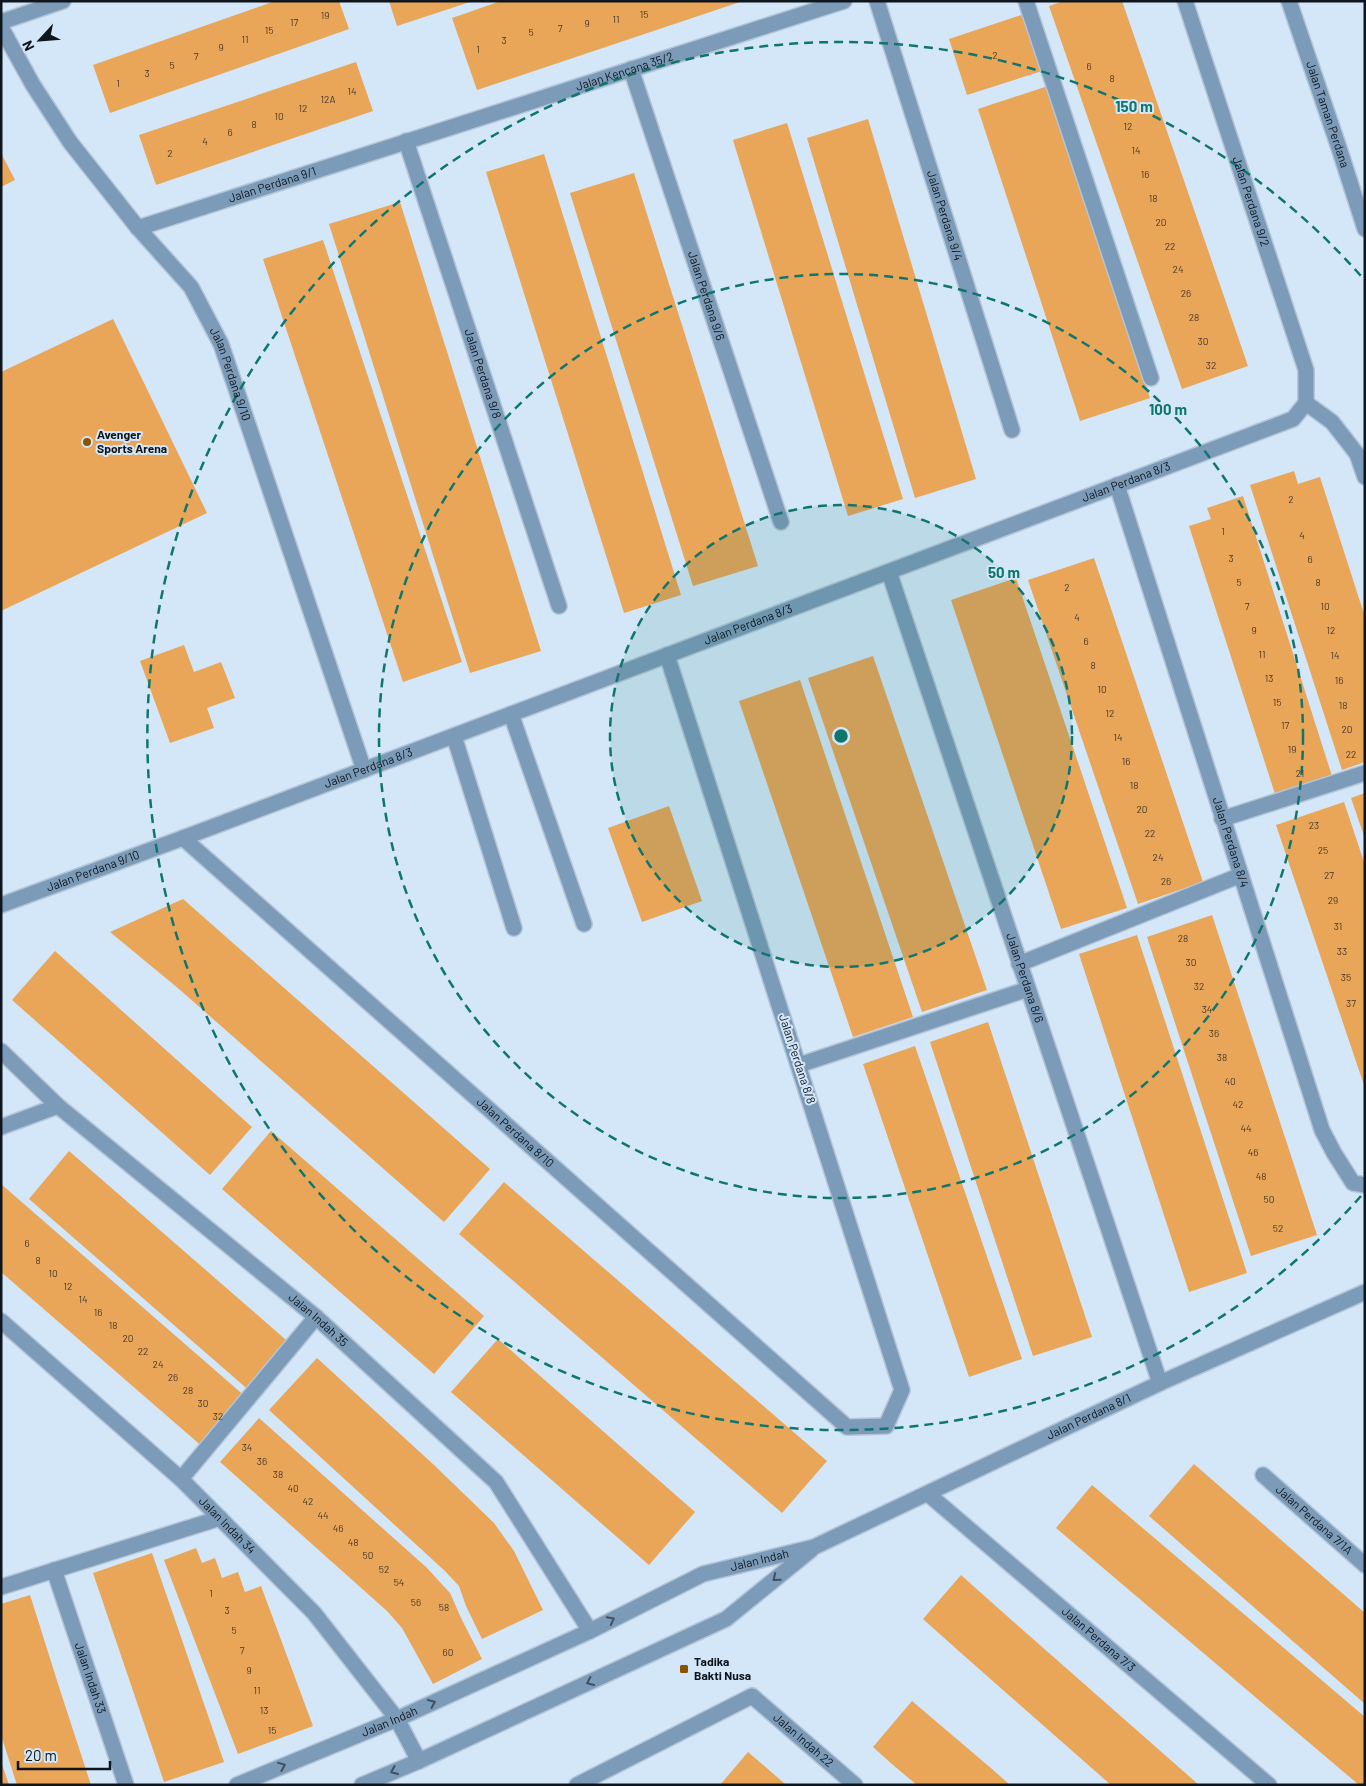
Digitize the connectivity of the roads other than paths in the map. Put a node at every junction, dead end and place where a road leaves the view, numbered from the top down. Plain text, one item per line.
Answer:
1 (63, 1) edge
2 (844, 1) edge
3 (877, 1) edge
4 (1026, 1) edge
5 (1185, 1) edge
6 (1289, 1) edge
7 (1, 22) edge
8 (1, 27) edge
9 (631, 69) junction
10 (406, 141) junction
11 (138, 228) junction
12 (1365, 229) edge
13 (1151, 378) dead end
14 (1306, 403) junction
15 (1012, 430) dead end
16 (1365, 477) edge
17 (1117, 485) junction
18 (781, 522) dead end
19 (888, 572) junction
20 (559, 606) dead end
21 (668, 655) junction
22 (511, 714) junction
23 (454, 736) junction
24 (364, 770) junction
25 (1365, 773) edge
26 (1222, 819) junction
27 (183, 838) junction
28 (1240, 875) junction
29 (1, 905) edge
30 (584, 924) dead end
31 (514, 928) dead end
32 (1019, 964) junction
33 (1028, 989) junction
34 (1, 1051) edge
35 (799, 1066) junction
36 (58, 1106) junction
37 (1, 1127) edge
38 (1365, 1185) edge
39 (1365, 1292) edge
40 (316, 1317) junction
41 (1, 1321) edge
42 (1160, 1384) junction
43 (847, 1427) joint
44 (1263, 1475) dead end
45 (181, 1479) junction
46 (928, 1494) junction
47 (220, 1518) junction
48 (814, 1547) junction
49 (1365, 1565) edge
50 (54, 1570) junction
51 (1, 1586) edge
52 (590, 1631) junction
53 (397, 1719) junction
54 (419, 1761) junction
55 (126, 1785) edge
56 (237, 1785) edge
57 (362, 1785) edge
58 (577, 1785) edge
59 (855, 1785) edge
60 (1269, 1785) edge

1 - 7 street
2 - 9 street, Jalan Kencana 35/2
3 - 15 street, Jalan Perdana 9/4
4 - 13 street
5 - 14 street, Jalan Perdana 9/2
6 - 12 street, Jalan Taman Perdana
8 - 11 street, Jalan Perdana 9/10
9 - 10 street, Jalan Kencana 35/2
9 - 18 street, Jalan Perdana 9/6
10 - 11 street, Jalan Perdana 9/1
10 - 20 street, Jalan Perdana 9/8
11 - 24 street, Jalan Perdana 9/10
14 - 16 street
14 - 17 street, Jalan Perdana 8/3
17 - 19 street, Jalan Perdana 8/3
17 - 26 street, Jalan Perdana 8/4
19 - 21 street, Jalan Perdana 8/3
19 - 32 street, Jalan Perdana 8/6
21 - 22 street, Jalan Perdana 8/3
21 - 35 street, Jalan Perdana 8/8
22 - 23 street, Jalan Perdana 8/3
22 - 30 street
23 - 24 street, Jalan Perdana 8/3
23 - 31 street
24 - 27 street, Jalan Perdana 8/3
25 - 26 street
26 - 28 street, Jalan Perdana 8/4
27 - 29 street, Jalan Perdana 9/10
27 - 43 street, Jalan Perdana 8/10
28 - 32 street
28 - 38 street, Jalan Perdana 8/4
32 - 33 street, Jalan Perdana 8/6
33 - 35 street
33 - 42 street, Jalan Perdana 8/6
34 - 36 street, Jalan Indah 35
35 - 43 street, Jalan Perdana 8/8
36 - 37 street
36 - 40 street, Jalan Indah 35
39 - 42 street, Jalan Perdana 8/1
40 - 45 street
40 - 52 street, Jalan Indah 35
41 - 45 street, Jalan Indah 34
42 - 46 street, Jalan Perdana 8/1
44 - 49 street, Jalan Perdana 7/1A
45 - 47 street, Jalan Indah 34
46 - 48 street, Jalan Perdana 8/1
46 - 60 street, Jalan Perdana 7/3
47 - 50 street
47 - 53 street, Jalan Indah 34
52 -> 48 street, Jalan Indah
48 -> 54 street, Jalan Indah
50 - 51 street
50 - 55 street, Jalan Indah 33
53 -> 52 street, Jalan Indah
53 - 54 street, Jalan Indah 34
56 -> 53 street, Jalan Indah
54 -> 57 street, Jalan Indah
58 - 59 street, Jalan Indah 22

